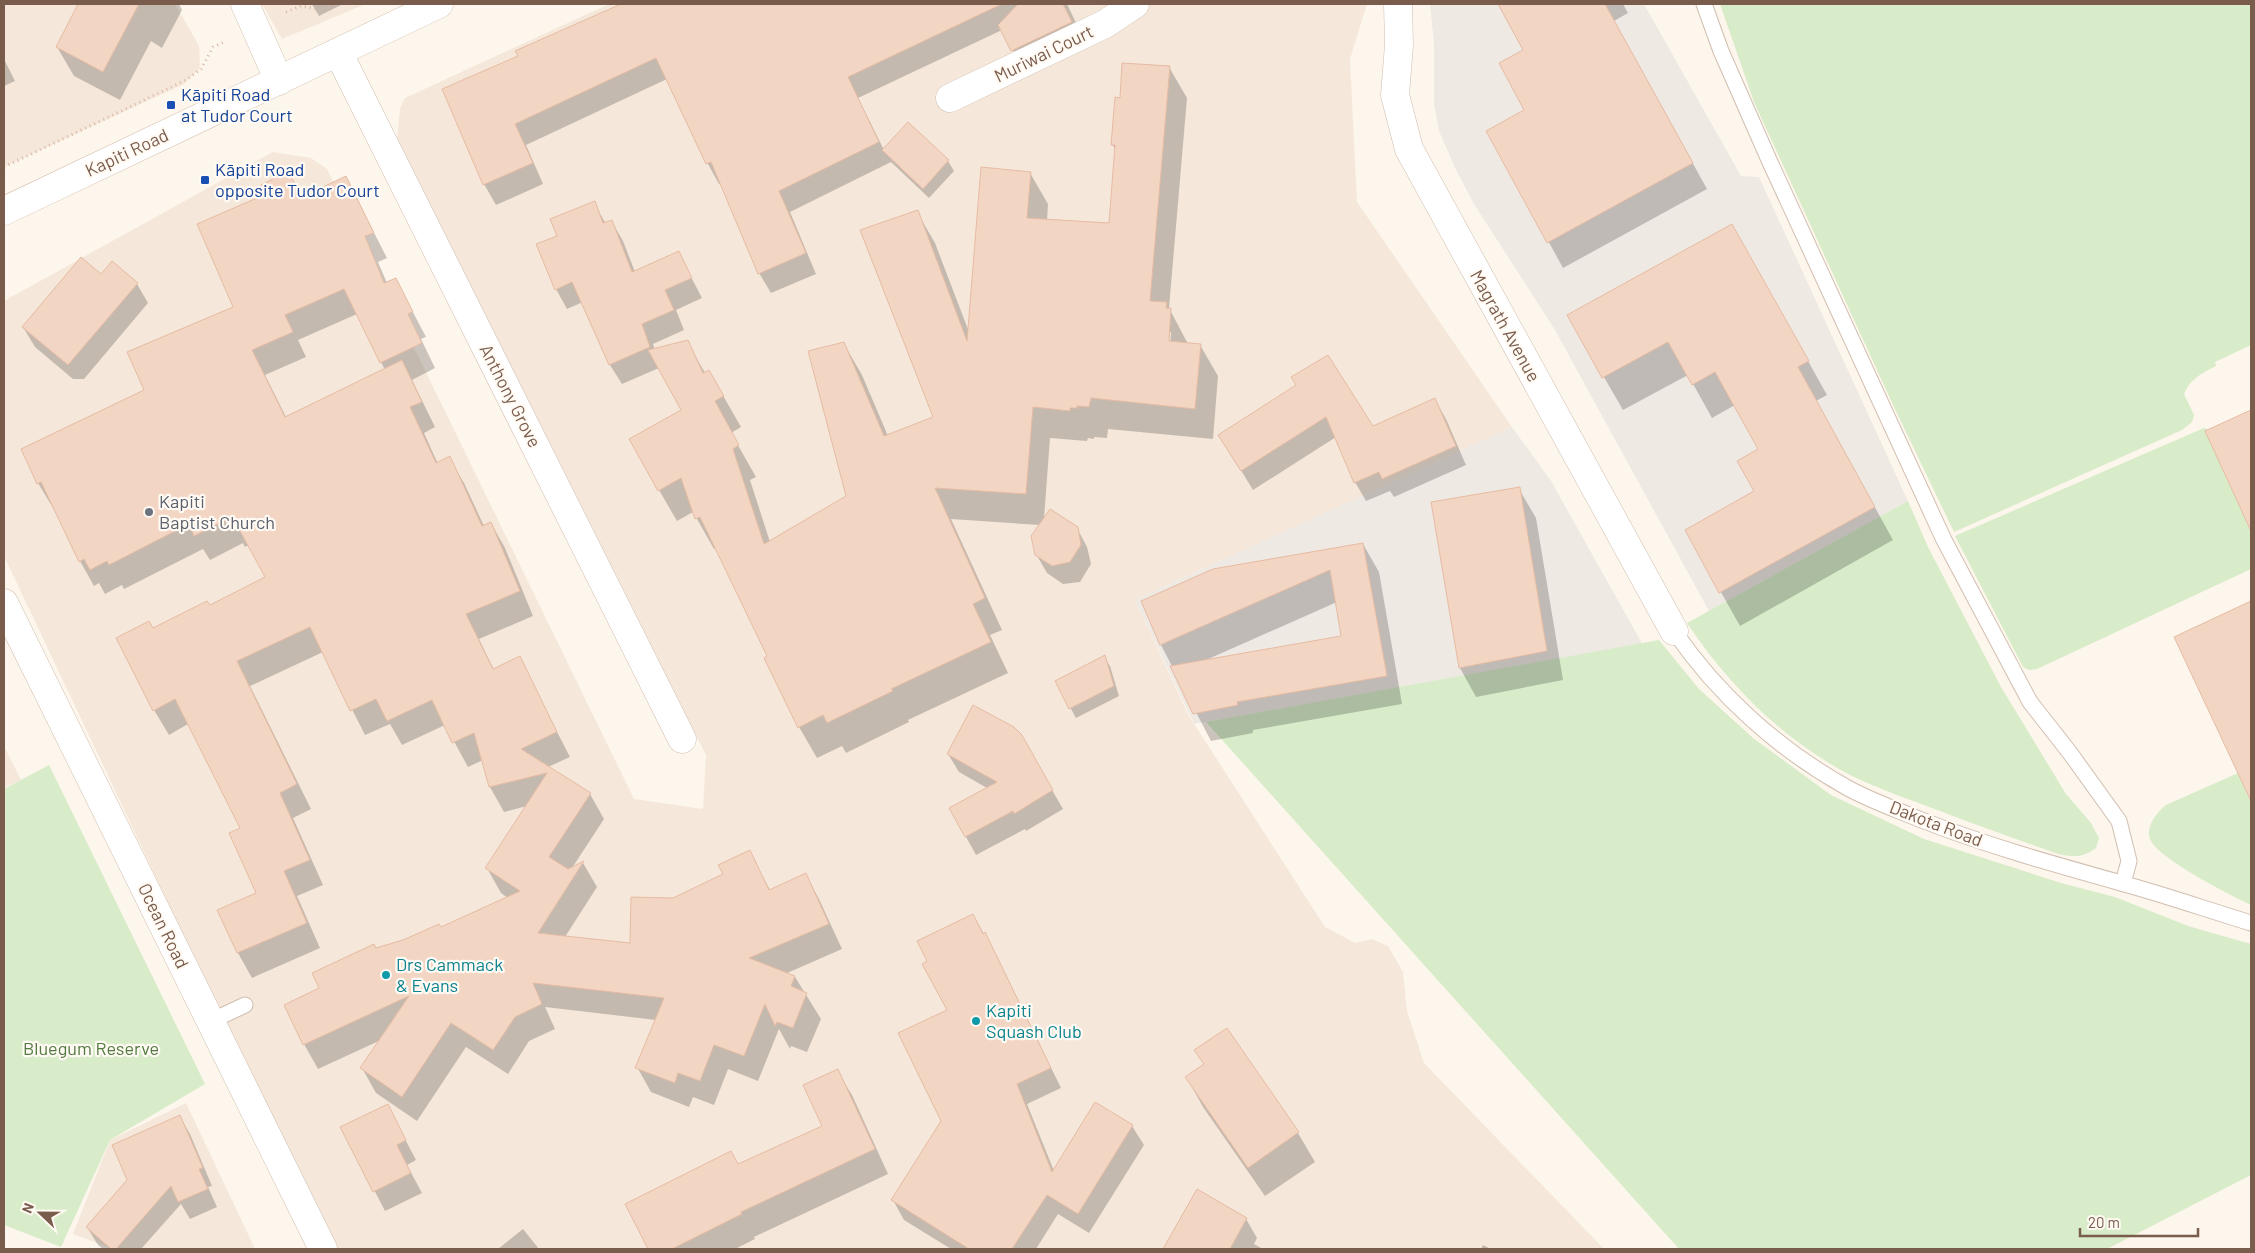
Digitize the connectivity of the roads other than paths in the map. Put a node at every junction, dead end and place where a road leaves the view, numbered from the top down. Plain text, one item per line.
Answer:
1 (245, 4) edge
2 (439, 4) edge
3 (1135, 4) edge
4 (1398, 4) edge
5 (1704, 4) edge
6 (338, 52) junction
7 (279, 81) junction
8 (950, 98) dead end
9 (4, 211) edge
10 (4, 603) edge
11 (1674, 631) joint
12 (682, 739) dead end
13 (2123, 883) junction
14 (2251, 923) edge
15 (245, 1005) dead end
16 (210, 1021) junction
17 (323, 1249) edge

1 - 7 street
2 - 6 street, Kapiti Road
3 - 8 street, Muriwai Court
4 - 11 street, Magrath Avenue
5 - 13 lane
6 - 7 street, Kapiti Road
6 - 12 street, Anthony Grove
7 - 9 street, Kapiti Road
10 - 16 street, Ocean Road
11 - 13 lane, Dakota Road
13 - 14 lane, Dakota Road
15 - 16 lane
16 - 17 street, Ocean Road

